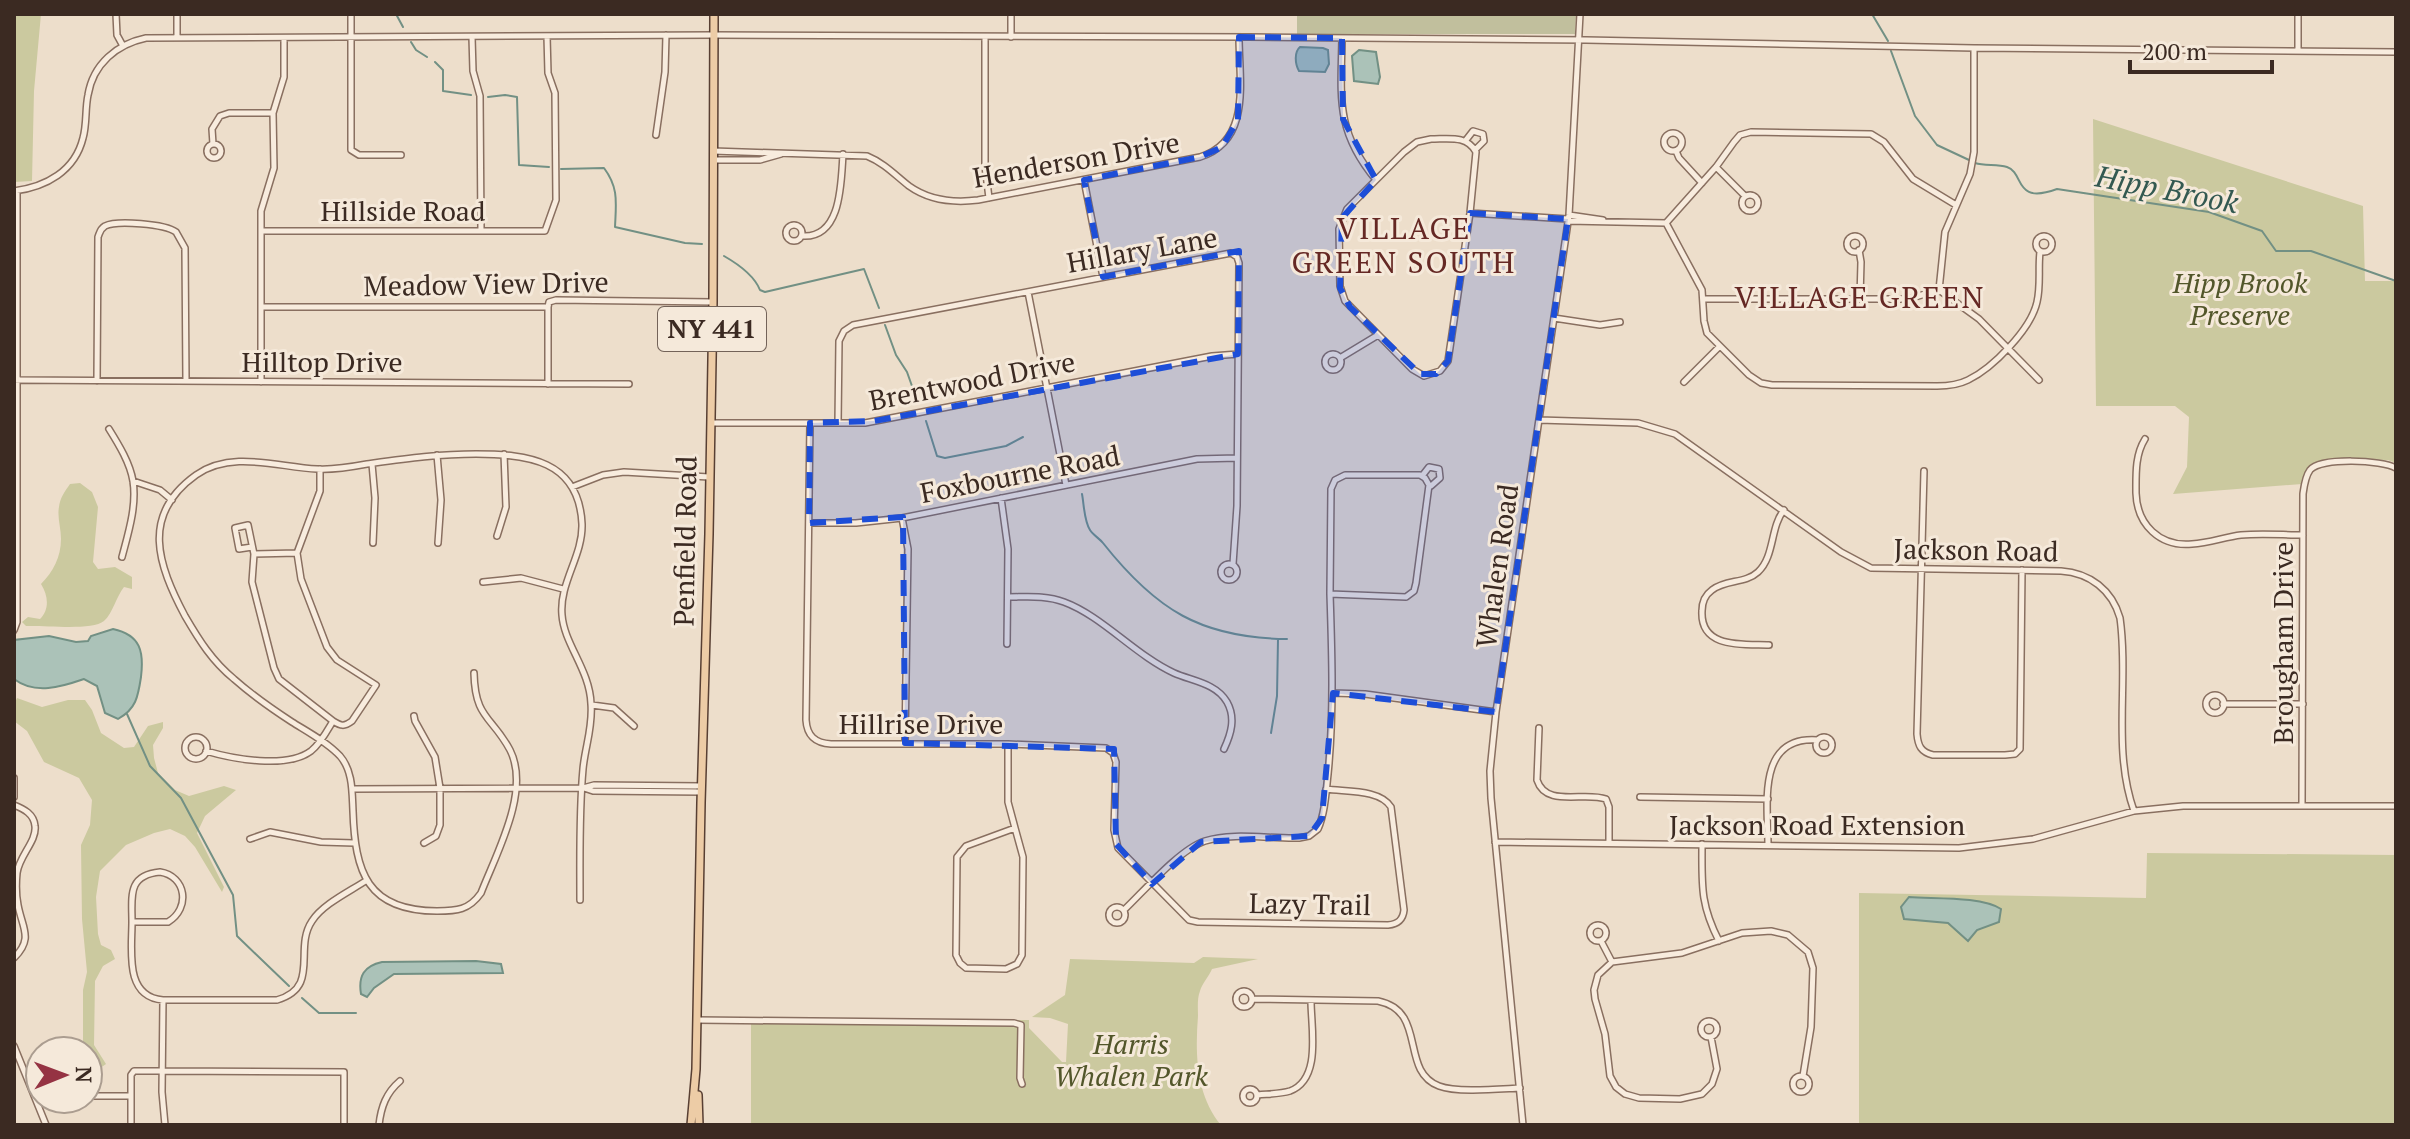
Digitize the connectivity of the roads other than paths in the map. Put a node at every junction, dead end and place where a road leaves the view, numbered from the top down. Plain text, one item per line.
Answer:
1 (116, 14) edge
2 (177, 14) edge
3 (351, 14) edge
4 (714, 14) edge
5 (1011, 14) edge
6 (1580, 14) edge
7 (2298, 14) edge
8 (666, 35) junction
9 (713, 35) junction
10 (547, 36) junction
11 (472, 37) junction
12 (985, 37) junction
13 (1011, 37) junction
14 (1239, 37) junction
15 (177, 38) junction
16 (284, 38) junction
17 (351, 38) junction
18 (1342, 38) junction
19 (1579, 40) junction
20 (123, 46) junction
21 (1974, 48) junction
22 (2298, 51) junction
23 (2396, 52) edge
24 (273, 113) junction
25 (656, 135) dead end
26 (1466, 140) junction
27 (213, 144) dead end
28 (1475, 150) junction
29 (713, 151) junction
30 (1676, 151) dead end
31 (786, 153) junction
32 (843, 154) junction
33 (401, 155) dead end
34 (713, 160) junction
35 (1716, 167) junction
36 (1084, 180) junction
37 (1376, 180) junction
38 (1702, 183) junction
39 (15, 191) edge
40 (1745, 196) dead end
41 (989, 198) junction
42 (1956, 205) junction
43 (1470, 213) junction
44 (1568, 218) junction
45 (1666, 223) junction
46 (261, 231) junction
47 (481, 231) junction
48 (802, 236) dead end
49 (1859, 250) dead end
50 (2040, 252) dead end
51 (1103, 277) junction
52 (1939, 290) junction
53 (1028, 292) junction
54 (1860, 298) junction
55 (1704, 299) junction
56 (713, 302) junction
57 (261, 307) junction
58 (548, 307) junction
59 (1554, 318) junction
60 (1620, 322) dead end
61 (1378, 335) junction
62 (1719, 347) junction
63 (2008, 347) junction
64 (1238, 354) junction
65 (1340, 358) dead end
66 (15, 380) edge
67 (2039, 380) dead end
68 (97, 381) junction
69 (186, 381) junction
70 (261, 382) junction
71 (1684, 382) dead end
72 (548, 384) junction
73 (629, 384) dead end
74 (1047, 387) junction
75 (1539, 420) junction
76 (710, 423) junction
77 (810, 423) junction
78 (838, 423) junction
79 (109, 429) dead end
80 (2145, 439) dead end
81 (504, 454) junction
82 (437, 455) junction
83 (1237, 458) junction
84 (372, 464) junction
85 (2396, 468) edge
86 (320, 469) junction
87 (1924, 471) dead end
88 (1422, 476) junction
89 (709, 477) junction
90 (133, 481) junction
91 (1066, 485) junction
92 (572, 487) junction
93 (1430, 487) junction
94 (1001, 498) junction
95 (172, 500) junction
96 (1784, 510) junction
97 (902, 518) junction
98 (809, 523) junction
99 (2303, 535) junction
100 (497, 536) dead end
101 (373, 543) dead end
102 (438, 543) dead end
103 (252, 547) junction
104 (297, 553) junction
105 (254, 554) junction
106 (122, 557) dead end
107 (1233, 564) dead end
108 (1921, 569) junction
109 (2022, 570) junction
110 (483, 582) dead end
111 (15, 583) edge
112 (563, 589) junction
113 (1330, 594) junction
114 (1008, 597) junction
115 (14, 630) edge
116 (1007, 644) dead end
117 (1769, 645) dead end
118 (474, 673) dead end
119 (1333, 693) junction
120 (2223, 704) dead end
121 (2303, 704) junction
122 (592, 705) junction
123 (1496, 712) junction
124 (414, 716) dead end
125 (333, 721) junction
126 (634, 726) dead end
127 (1539, 728) dead end
128 (1817, 740) dead end
129 (321, 741) junction
130 (905, 743) junction
131 (1008, 744) junction
132 (1224, 749) dead end
133 (206, 751) junction
134 (14, 778) edge
135 (440, 788) junction
136 (583, 788) junction
137 (352, 789) junction
138 (515, 789) junction
139 (701, 789) junction
140 (1326, 789) junction
141 (1116, 793) joint
142 (14, 797) edge
143 (1640, 797) dead end
144 (1768, 799) junction
145 (14, 805) edge
146 (2302, 805) junction
147 (2396, 806) edge
148 (2134, 811) junction
149 (1015, 828) junction
150 (250, 839) dead end
151 (1495, 842) junction
152 (354, 843) junction
153 (424, 843) dead end
154 (1609, 843) junction
155 (1702, 844) junction
156 (1768, 845) junction
157 (367, 880) junction
158 (1152, 884) junction
159 (580, 900) dead end
160 (1124, 910) dead end
161 (132, 922) junction
162 (1601, 941) dead end
163 (1719, 941) junction
164 (14, 958) edge
165 (1612, 962) junction
166 (1252, 999) dead end
167 (163, 1000) junction
168 (1311, 1001) junction
169 (697, 1020) junction
170 (1711, 1037) dead end
171 (14, 1046) edge
172 (696, 1069) junction
173 (162, 1071) junction
174 (1803, 1076) dead end
175 (400, 1081) dead end
176 (1022, 1084) dead end
177 (1520, 1088) junction
178 (1258, 1095) dead end
179 (104, 1096) edge
180 (130, 1096) junction
181 (46, 1125) edge
182 (131, 1125) edge
183 (165, 1125) edge
184 (344, 1125) edge
185 (379, 1125) edge
186 (691, 1125) edge
187 (699, 1125) edge
188 (1523, 1125) edge

1 - 20 street
2 - 15 street
3 - 17 street
4 - 9 main road, Penfield Road / NY 441
5 - 13 street
6 - 19 street, Whalen Road
7 - 22 street
8 - 9 street
8 - 10 street
8 - 25 street
9 - 12 street
9 - 29 main road, Penfield Road / NY 441
10 - 11 street
10 - 47 street, Hillside Road
11 - 17 street
11 - 47 street
12 - 13 street
12 - 41 street
13 - 14 street
14 - 18 street
14 - 36 street, Henderson Drive
15 - 16 street
15 - 20 street
16 - 17 street
16 - 24 street
17 - 33 street
18 - 19 street
18 - 37 street
19 - 21 street
19 - 44 street, Whalen Road
20 - 39 street
21 - 22 street
21 - 42 street
22 - 23 street
24 - 27 street
24 - 46 street
26 - 28 street
26 - 28 street
26 - 37 street
28 - 43 street
29 - 31 street, Henderson Drive
29 - 34 main road, Penfield Road / NY 441
30 - 38 street
31 - 32 street, Henderson Drive
31 - 34 street, Henderson Drive
32 - 41 street, Henderson Drive
32 - 48 street
34 - 56 main road, Penfield Road / NY 441
35 - 38 street
35 - 40 street
35 - 42 street
36 - 41 street, Henderson Drive
36 - 51 street
37 - 61 street
38 - 45 street
39 - 66 street
42 - 52 street
43 - 44 street
43 - 61 street
44 - 45 street
44 - 59 street, Whalen Road
45 - 55 street
46 - 47 street, Hillside Road
46 - 57 street
49 - 54 street
50 - 63 street
51 - 53 street, Hillary Lane
51 - 64 street, Hillary Lane
52 - 54 street
52 - 63 street
53 - 74 street
53 - 78 street, Hillary Lane
54 - 55 street
55 - 62 street
56 - 58 street, Meadow View Drive
56 - 76 main road, Penfield Road / NY 441
57 - 58 street, Meadow View Drive
57 - 70 street
58 - 72 street
59 - 60 street
59 - 75 street, Whalen Road
61 - 65 street
62 - 63 street
62 - 71 street
63 - 67 street
64 - 74 street, Brentwood Drive
64 - 83 street, Hillary Lane
66 - 68 street, Hilltop Drive
66 - 111 street
68 - 69 street, Hilltop Drive
68 - 69 street
69 - 70 street, Hilltop Drive
70 - 72 street, Hilltop Drive
72 - 73 street, Hilltop Drive
74 - 78 street, Brentwood Drive
74 - 91 street
75 - 96 street, Jackson Road
75 - 123 street, Whalen Road
76 - 77 street, Brentwood Drive
76 - 89 main road, Penfield Road / NY 441
77 - 78 street, Brentwood Drive
77 - 98 street, Hillrise Drive
79 - 90 street
80 - 99 street
81 - 82 street
81 - 92 street
81 - 100 street
82 - 84 street
82 - 102 street
83 - 91 street, Foxbourne Road
83 - 107 street, Hillary Lane
84 - 86 street
84 - 101 street
85 - 99 street, Brougham Drive
86 - 95 street
86 - 104 street
87 - 108 street
88 - 93 street
88 - 93 street
88 - 113 street
89 - 92 street
89 - 139 main road, Penfield Road / NY 441
90 - 95 street
90 - 106 street
91 - 94 street, Foxbourne Road
92 - 112 street
93 - 113 street
94 - 97 street, Foxbourne Road
94 - 114 street
95 - 129 street
96 - 108 street, Jackson Road
96 - 117 street
97 - 98 street, Foxbourne Road
97 - 130 street
98 - 130 street, Hillrise Drive
99 - 121 street, Brougham Drive
103 - 103 street
103 - 105 street
104 - 105 street
104 - 125 street
105 - 125 street
108 - 109 street, Jackson Road
108 - 109 street
109 - 148 street, Jackson Road
110 - 112 street
111 - 115 street
112 - 122 street
113 - 119 street
114 - 116 street
114 - 132 street
118 - 138 street
119 - 123 street
119 - 140 street
120 - 121 street
121 - 146 street, Brougham Drive
122 - 126 street
122 - 136 street
123 - 151 street, Whalen Road
124 - 135 street
125 - 129 street
127 - 154 street
128 - 144 street
129 - 133 street
129 - 137 street
130 - 131 street, Hillrise Drive
131 - 141 street, Hillrise Drive
131 - 149 street
133 - 133 street
134 - 142 street
135 - 137 street
135 - 138 street
135 - 153 street
136 - 138 street
136 - 139 street
136 - 159 street
137 - 152 street
138 - 157 street
139 - 169 main road, Penfield Road / NY 441
140 - 158 street
140 - 158 street, Lazy Trail
141 - 158 street, Lazy Trail
143 - 144 street
144 - 156 street
145 - 164 street
146 - 147 street
146 - 148 street
148 - 156 street, Jackson Road Extension
149 - 149 street
150 - 152 street
151 - 154 street, Jackson Road Extension
151 - 177 street, Whalen Road
152 - 157 street
154 - 155 street, Jackson Road Extension
155 - 156 street, Jackson Road Extension
155 - 163 street
157 - 167 street
158 - 160 street
161 - 161 street
161 - 167 street
162 - 165 street
163 - 165 street
163 - 174 street
165 - 170 street
166 - 168 street
167 - 173 street
168 - 177 street
168 - 178 street
169 - 172 main road, Penfield Road / NY 441
169 - 176 street
171 - 181 street
172 - 186 main road, Penfield Road / NY 441
172 - 187 main road, Penfield Road / NY 441
173 - 180 street
173 - 183 street
173 - 184 street
175 - 185 street
177 - 188 street, Whalen Road
179 - 180 street
180 - 182 street

